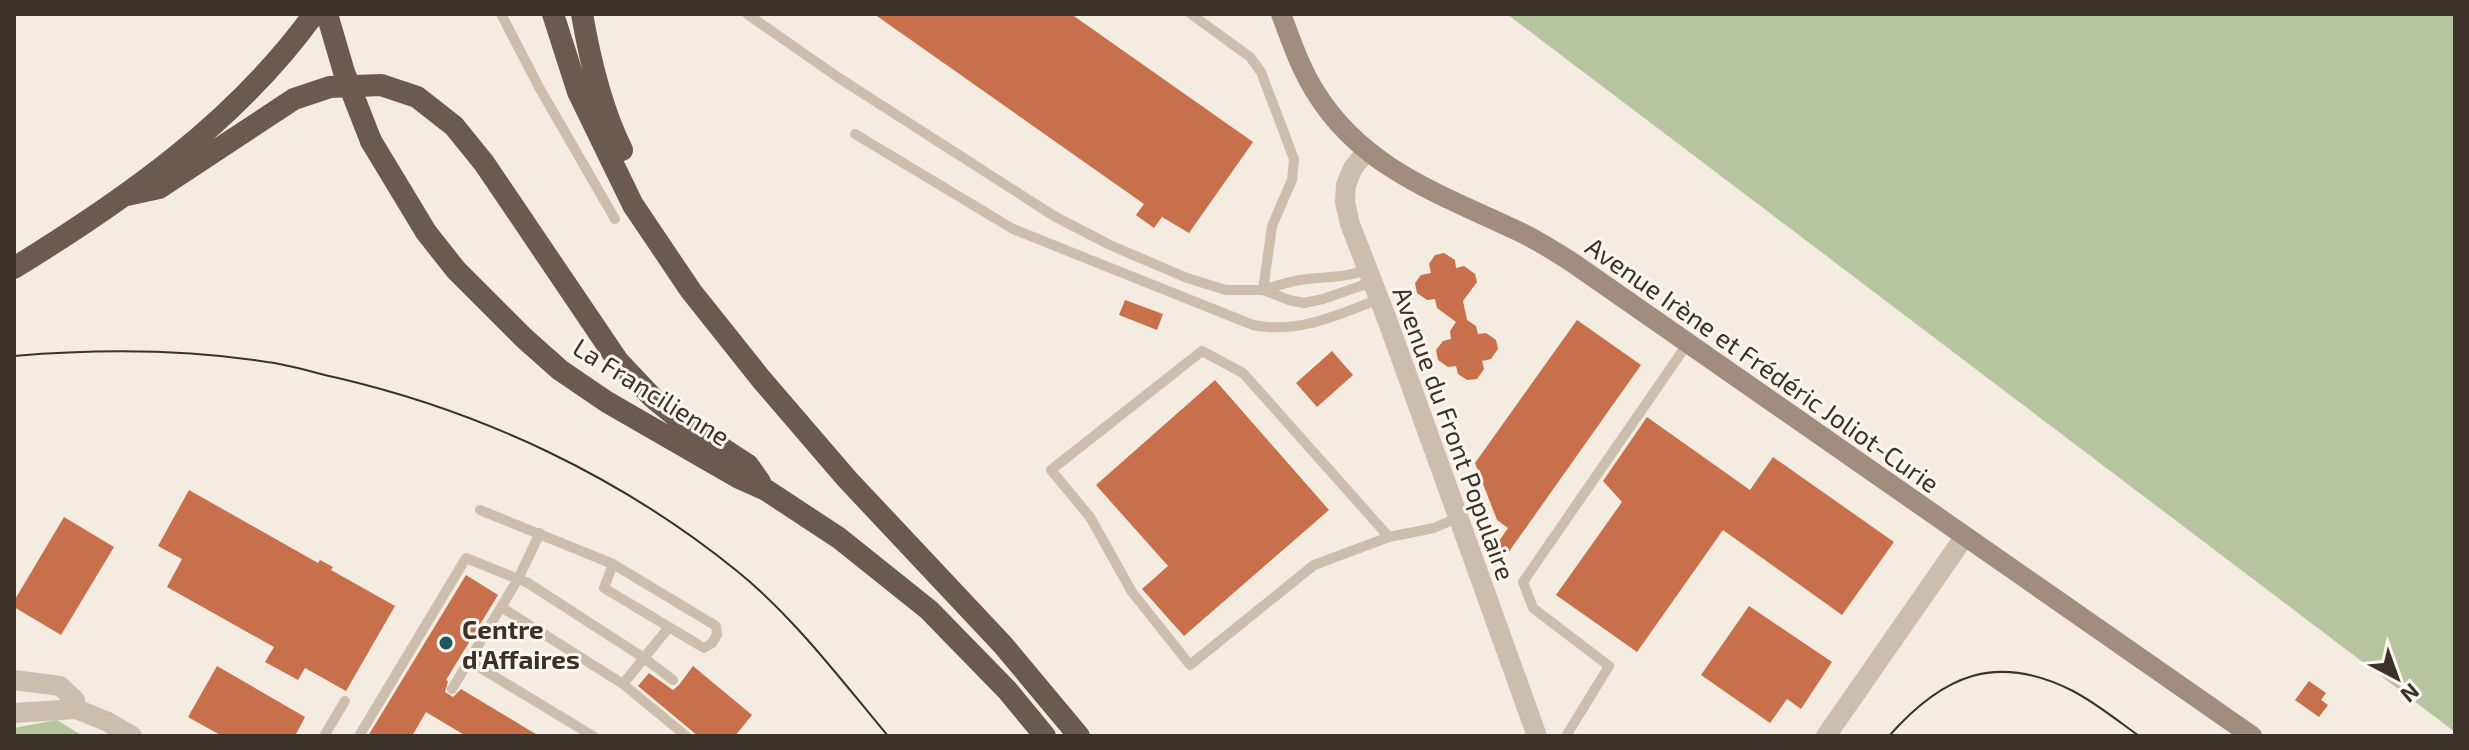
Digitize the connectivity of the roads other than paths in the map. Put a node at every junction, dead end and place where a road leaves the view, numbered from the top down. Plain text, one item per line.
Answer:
1 (314, 14) edge
2 (327, 14) edge
3 (501, 14) edge
4 (553, 14) edge
5 (582, 14) edge
6 (747, 14) edge
7 (1191, 14) edge
8 (1281, 14) edge
9 (855, 134) dead end
10 (1367, 151) junction
11 (127, 195) junction
12 (624, 212) junction
13 (14, 268) edge
14 (1373, 283) junction
15 (1263, 290) junction
16 (1688, 343) junction
17 (766, 490) junction
18 (480, 510) dead end
19 (1459, 517) junction
20 (540, 533) junction
21 (1965, 536) junction
22 (1389, 537) junction
23 (613, 564) junction
24 (518, 579) junction
25 (501, 607) junction
26 (669, 627) junction
27 (644, 658) junction
28 (469, 661) junction
29 (14, 680) edge
30 (673, 680) dead end
31 (623, 684) junction
32 (452, 689) dead end
33 (345, 701) dead end
34 (76, 709) junction
35 (14, 713) edge
36 (132, 736) edge
37 (324, 736) edge
38 (359, 736) edge
39 (593, 736) edge
40 (686, 736) edge
41 (1045, 736) edge
42 (1079, 736) edge
43 (1537, 736) edge
44 (1566, 736) edge
45 (1826, 736) edge
46 (2252, 736) edge

1 - 11 highway
2 - 17 highway, La Francilienne, bridge
3 - 12 lane
4 - 12 highway
5 - 12 highway
6 - 15 lane
7 - 15 lane
8 - 10 main road, Avenue Irène et Frédéric Joliot-Curie
9 - 14 lane
10 - 14 street, Avenue du Front Populaire
10 - 16 main road, Avenue Irène et Frédéric Joliot-Curie
11 - 13 highway
11 - 17 highway
12 - 42 highway
14 - 15 lane
14 - 15 lane
14 - 19 street, Avenue du Front Populaire
16 - 21 main road, Avenue Irène et Frédéric Joliot-Curie
16 - 44 lane
17 - 41 highway, La Francilienne
18 - 20 lane
19 - 22 lane
19 - 43 street, Avenue du Front Populaire
20 - 23 lane
20 - 24 lane
21 - 45 street
21 - 46 main road, Avenue Irène et Frédéric Joliot-Curie
22 - 22 lane
23 - 26 lane
23 - 26 lane
24 - 25 lane
24 - 27 lane
24 - 38 lane
25 - 28 lane
25 - 31 lane
26 - 27 lane
27 - 30 lane
27 - 31 lane
28 - 32 lane
28 - 39 lane
29 - 34 street
31 - 40 lane
33 - 37 lane
34 - 35 street
34 - 36 street

